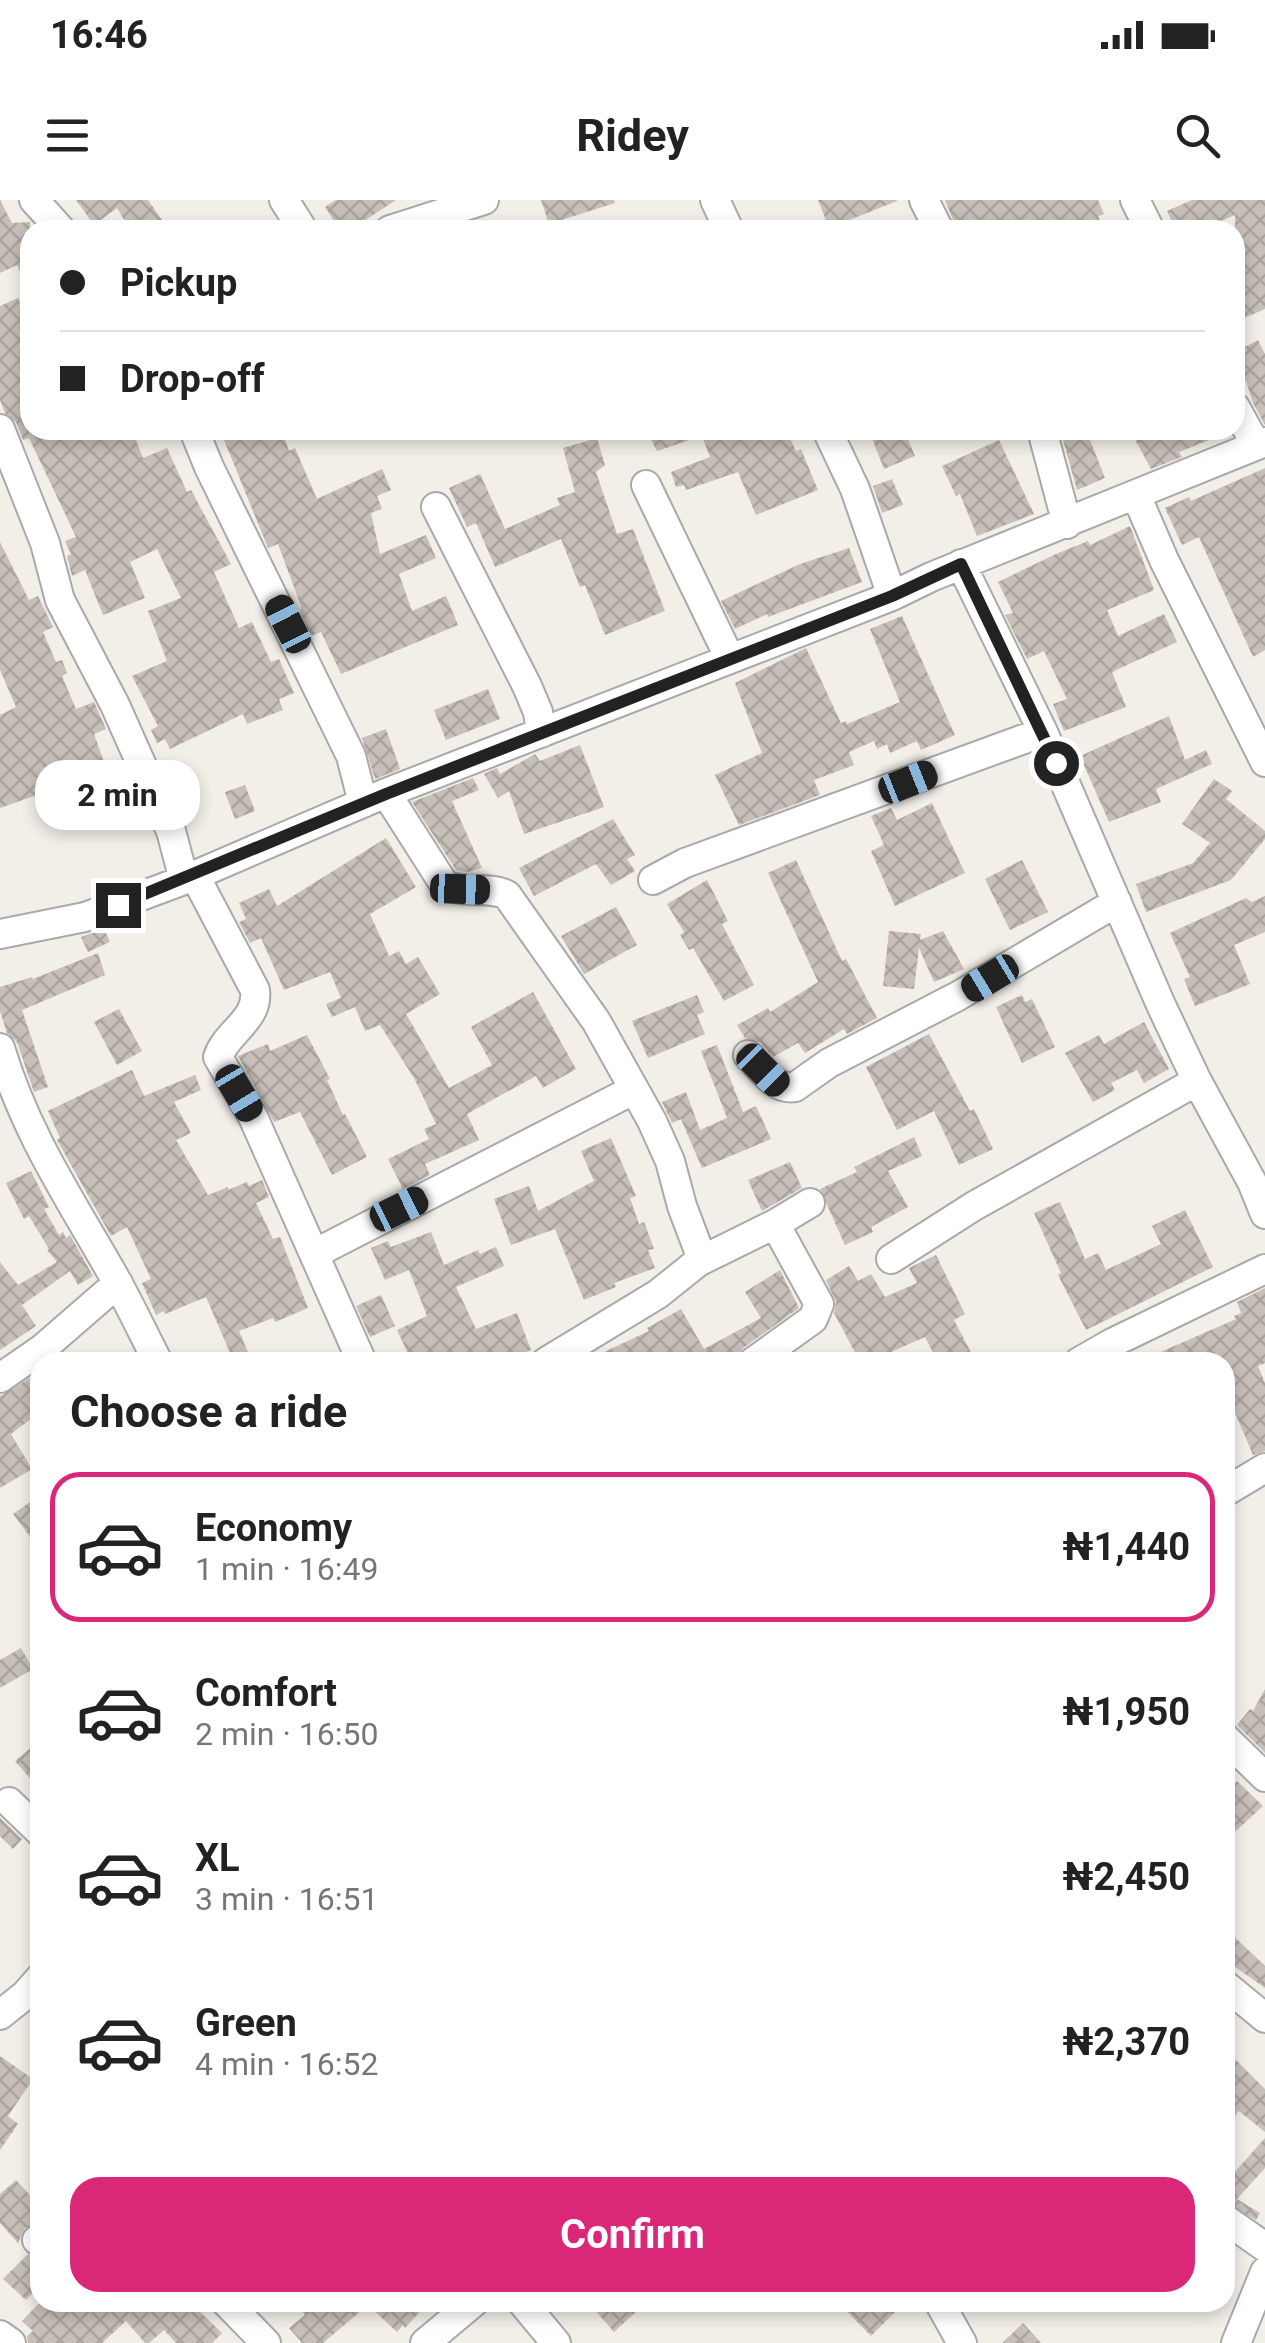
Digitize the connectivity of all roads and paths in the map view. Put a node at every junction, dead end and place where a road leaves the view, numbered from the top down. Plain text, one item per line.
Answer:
1 (34, 200) edge
2 (484, 200) edge
3 (52, 220) edge
4 (421, 220) edge
5 (1245, 422) edge
6 (0, 430) edge
7 (198, 440) edge
8 (832, 440) edge
9 (1045, 440) edge
10 (1260, 444) edge
11 (646, 485) dead end
12 (1136, 495) junction
13 (436, 507) dead end
14 (1067, 524) junction
15 (961, 564) junction
16 (892, 596) junction
17 (729, 657) junction
18 (1043, 732) junction
19 (542, 733) junction
20 (1265, 762) edge
21 (374, 798) junction
22 (190, 878) junction
23 (653, 880) dead end
24 (1117, 902) junction
25 (0, 934) edge
26 (0, 1048) edge
27 (748, 1056) dead end
28 (1196, 1081) junction
29 (633, 1090) junction
30 (810, 1203) dead end
31 (1265, 1214) edge
32 (775, 1224) junction
33 (314, 1254) junction
34 (891, 1259) dead end
35 (698, 1262) junction
36 (1265, 1270) edge
37 (118, 1283) junction
38 (36, 1352) edge
39 (153, 1352) edge
40 (358, 1352) edge
41 (573, 1352) edge
42 (767, 1352) edge
43 (1097, 1352) edge
44 (30, 1357) edge
45 (0, 1378) edge
46 (1265, 1468) edge
47 (1235, 1486) edge
48 (1235, 1748) edge
49 (1265, 1777) edge
50 (10, 1802) dead end
51 (30, 1822) edge
52 (30, 1988) edge
53 (1235, 1992) edge
54 (0, 2016) edge
55 (1265, 2018) edge
56 (1235, 2227) edge
57 (1265, 2248) edge
58 (1265, 2272) edge
59 (236, 2312) edge
60 (462, 2312) edge
61 (530, 2312) edge
62 (945, 2312) edge
63 (0, 2334) edge
64 (11, 2343) edge
65 (266, 2343) edge
66 (425, 2343) edge
67 (556, 2343) edge
68 (962, 2343) edge
69 (1236, 2343) edge

1 - 3 street
2 - 4 street
5 - 10 street
6 - 22 street
7 - 21 street
8 - 16 street
9 - 14 street
10 - 12 street
11 - 17 street
12 - 14 street
12 - 20 street
13 - 19 street
14 - 15 street
15 - 16 street
15 - 18 street
16 - 17 street
17 - 19 street
18 - 23 street
18 - 24 street
19 - 21 street
21 - 22 street
21 - 29 street
22 - 25 street
22 - 33 street
24 - 27 street
24 - 28 street
26 - 37 street
28 - 31 street
28 - 34 street
29 - 33 street
29 - 35 street
30 - 32 street
32 - 35 street
32 - 42 street
33 - 40 street
35 - 41 street
36 - 43 street
37 - 38 street
37 - 39 street
44 - 45 street
46 - 47 street
48 - 49 street
50 - 51 street
52 - 54 street
53 - 55 street
56 - 57 street
58 - 69 street
59 - 65 street
60 - 66 street
61 - 67 street
62 - 68 street
63 - 64 street

